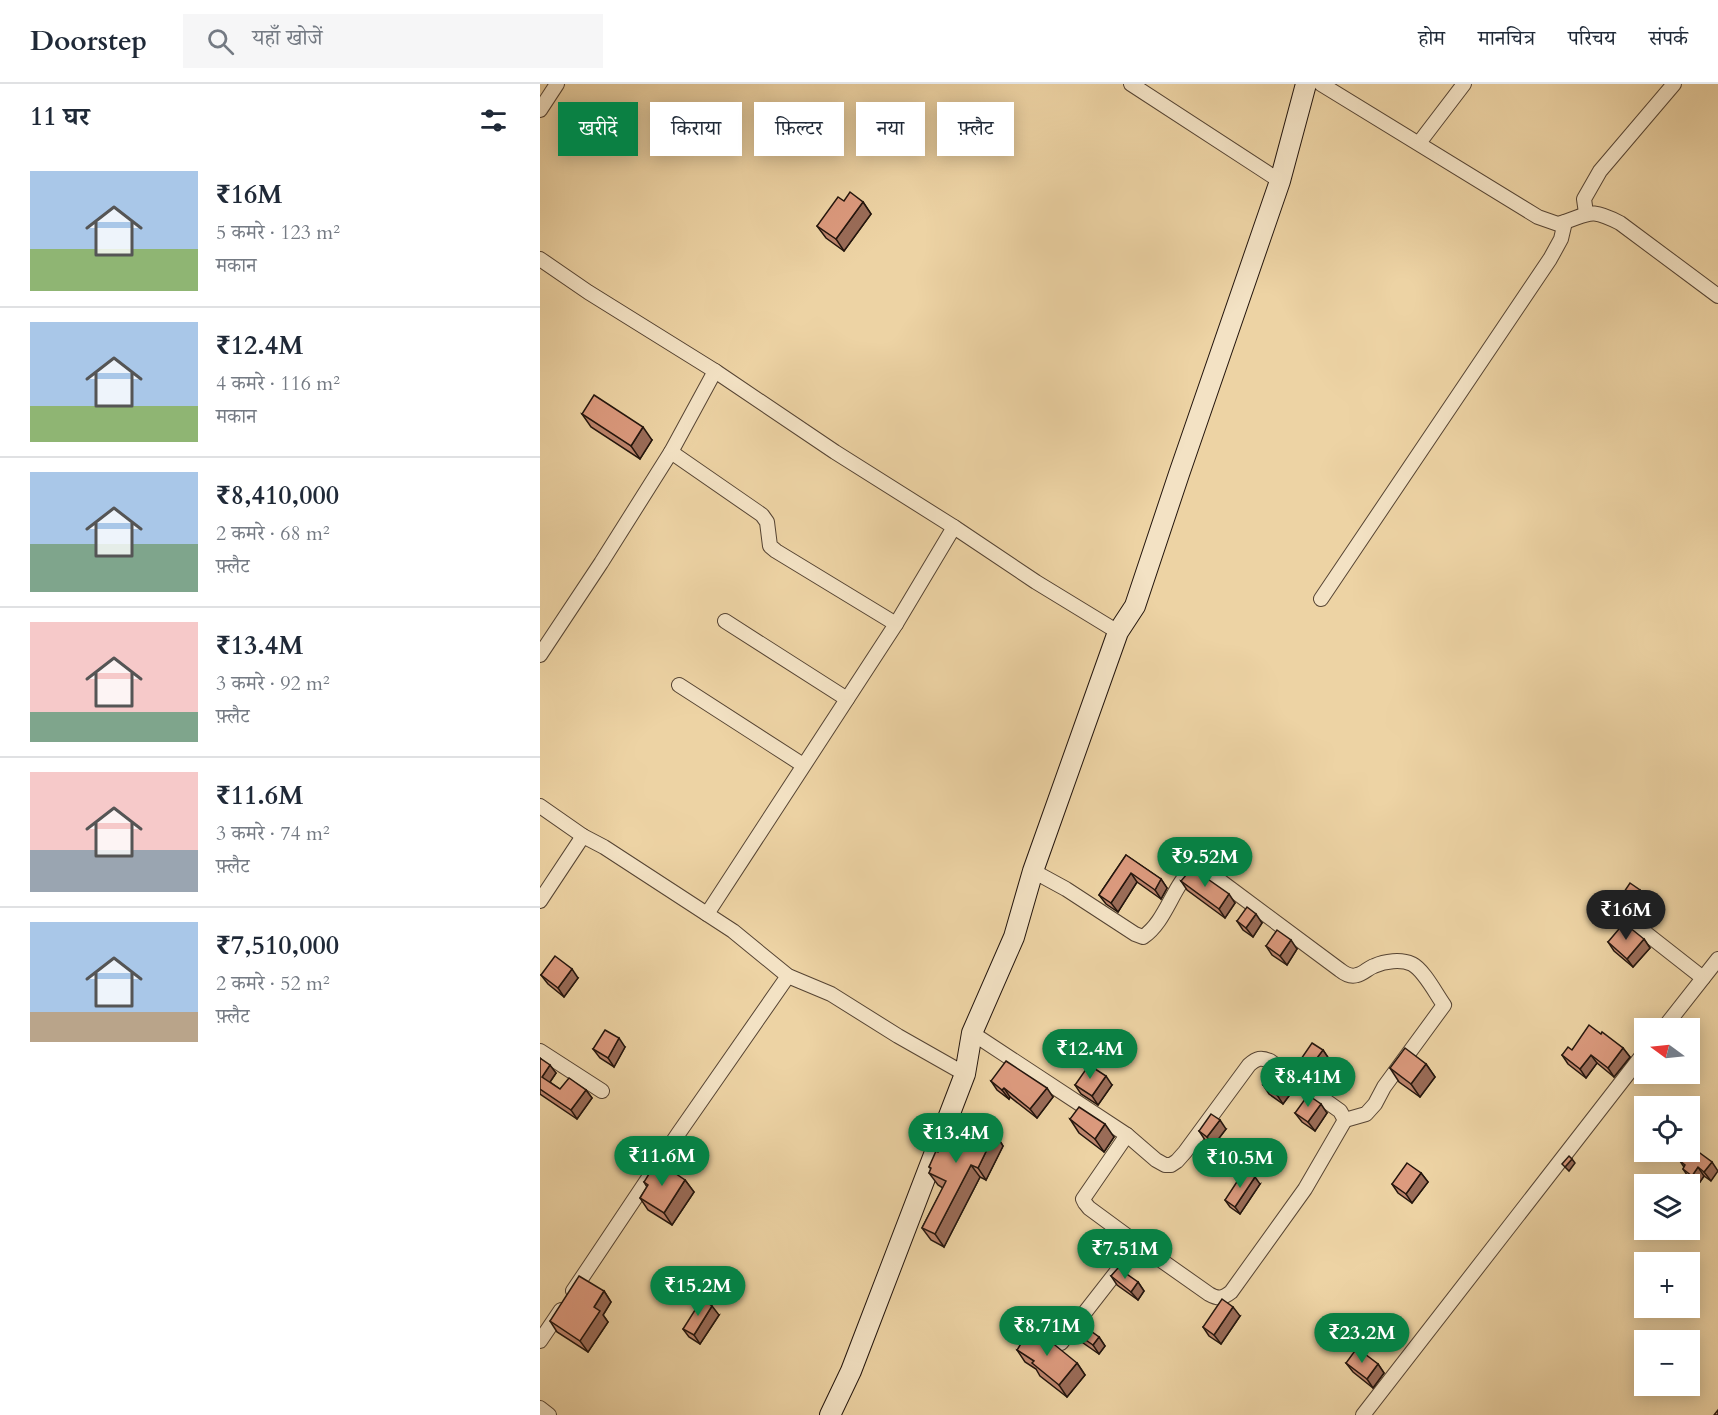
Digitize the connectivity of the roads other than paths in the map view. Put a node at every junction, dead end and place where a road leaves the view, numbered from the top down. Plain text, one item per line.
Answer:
1 (557, 84) edge
2 (1131, 84) edge
3 (1306, 84) edge
4 (1321, 84) edge
5 (1464, 84) edge
6 (1674, 84) edge
7 (540, 110) edge
8 (1419, 143) junction
9 (1280, 181) junction
10 (1586, 213) junction
11 (1565, 222) junction
12 (540, 259) edge
13 (1718, 296) edge
14 (715, 371) junction
15 (671, 452) junction
16 (954, 527) junction
17 (1321, 599) dead end
18 (725, 621) dead end
19 (896, 624) junction
20 (1118, 632) junction
21 (540, 655) edge
22 (679, 685) dead end
23 (847, 699) junction
24 (803, 765) junction
25 (540, 806) edge
26 (583, 836) junction
27 (1033, 871) junction
28 (540, 902) edge
29 (707, 914) junction
30 (1624, 916) dead end
31 (1718, 959) edge
32 (788, 976) junction
33 (1703, 978) junction
34 (1672, 1018) edge
35 (972, 1033) junction
36 (540, 1051) edge
37 (1634, 1066) edge
38 (964, 1074) junction
39 (602, 1091) dead end
40 (1344, 1120) junction
41 (1127, 1135) junction
42 (1138, 1244) junction
43 (540, 1341) edge
44 (1061, 1343) dead end
45 (540, 1408) edge
46 (549, 1415) edge
47 (830, 1415) edge
48 (1363, 1415) edge

1 - 7 street
2 - 9 street
3 - 9 street
4 - 8 street
5 - 8 street
6 - 10 street
8 - 11 street
9 - 20 street
10 - 11 street
10 - 13 street
11 - 17 street
12 - 14 street
14 - 15 street
14 - 16 street
15 - 19 street
15 - 21 street
16 - 19 street
16 - 20 street
18 - 23 street
19 - 23 street
20 - 27 street
22 - 24 street
23 - 24 street
24 - 29 street
25 - 26 street
26 - 28 street
26 - 29 street
27 - 35 street
27 - 40 street
29 - 32 street
30 - 33 street
31 - 33 street
32 - 38 street
32 - 43 street
33 - 34 street
35 - 38 street
35 - 41 street
36 - 39 street
37 - 48 street
38 - 47 street
40 - 41 street
40 - 42 street
41 - 42 street
42 - 44 street
45 - 46 street

